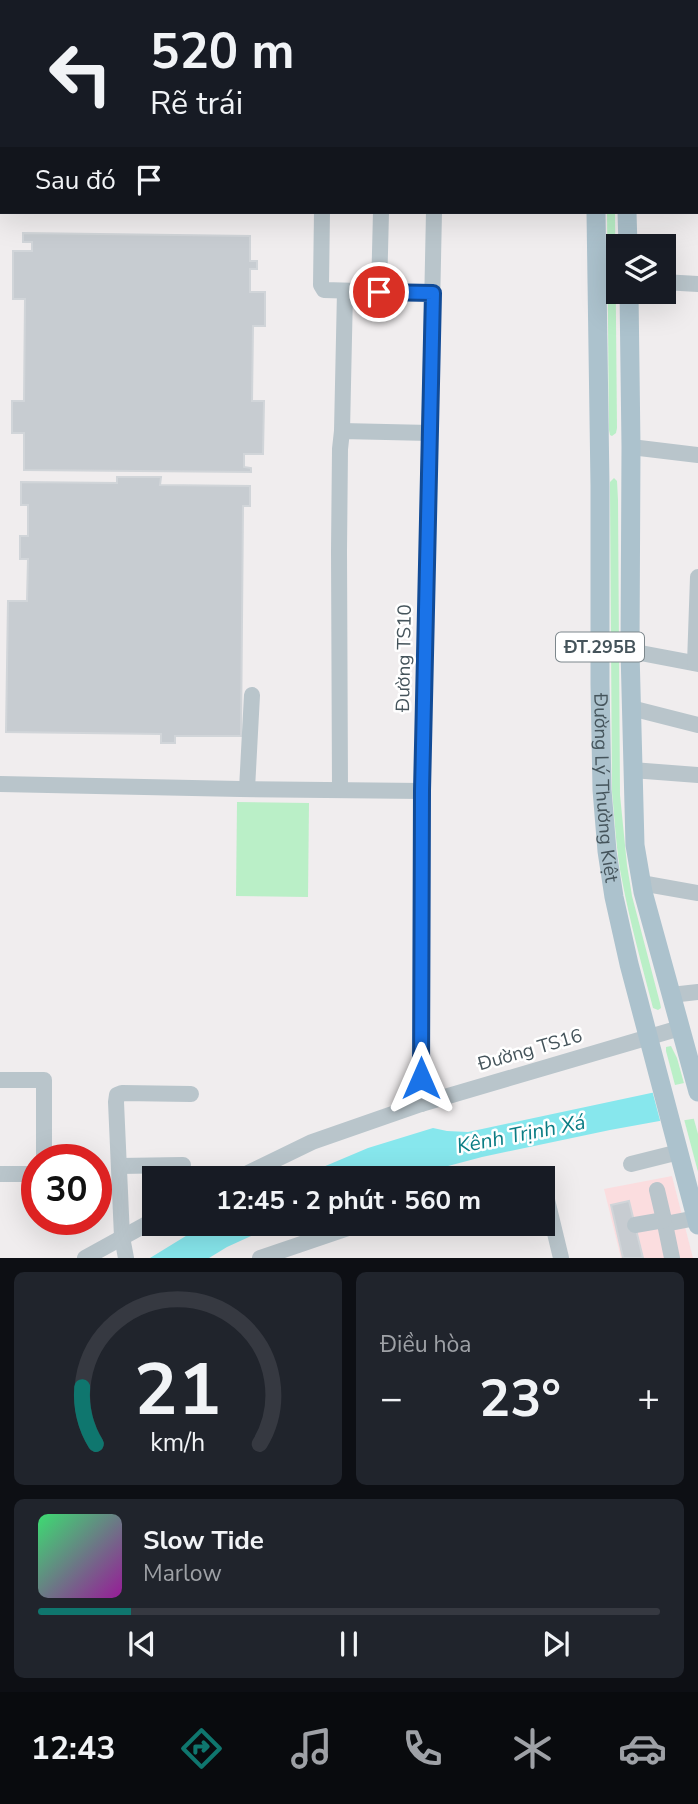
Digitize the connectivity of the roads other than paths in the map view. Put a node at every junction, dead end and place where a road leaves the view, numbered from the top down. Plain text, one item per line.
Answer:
1 (322, 214) edge
2 (381, 214) edge
3 (434, 214) edge
4 (596, 214) edge
5 (626, 214) edge
6 (627, 234) edge
7 (676, 283) edge
8 (698, 284) edge
9 (345, 291) junction
10 (379, 292) junction
11 (433, 293) junction
12 (629, 304) edge
13 (342, 431) junction
14 (430, 433) junction
15 (631, 453) junction
16 (698, 455) edge
17 (599, 460) junction
18 (698, 577) edge
19 (630, 651) junction
20 (696, 664) edge
21 (252, 695) dead end
22 (631, 708) junction
23 (698, 725) edge
24 (632, 770) junction
25 (698, 775) edge
26 (0, 784) edge
27 (247, 789) junction
28 (340, 790) junction
29 (422, 791) junction
30 (641, 883) junction
31 (698, 893) edge
32 (698, 992) edge
33 (671, 995) junction
34 (680, 1028) junction
35 (648, 1038) junction
36 (0, 1080) edge
37 (698, 1092) edge
38 (191, 1094) dead end
39 (421, 1104) junction
40 (676, 1143) junction
41 (44, 1144) edge
42 (631, 1164) dead end
43 (183, 1165) dead end
44 (119, 1166) junction
45 (263, 1166) edge
46 (0, 1174) edge
47 (21, 1174) edge
48 (657, 1190) dead end
49 (664, 1222) junction
50 (697, 1222) edge
51 (635, 1225) dead end
52 (142, 1228) edge
53 (325, 1236) edge
54 (555, 1236) edge
55 (113, 1246) edge
56 (85, 1258) edge
57 (126, 1258) edge
58 (260, 1258) edge
59 (561, 1258) edge
60 (672, 1258) edge

1 - 9 street
2 - 10 street
3 - 11 street, Đường TS10
4 - 17 main road, Đường Lý Thường Kiệt / ĐT.295B
5 - 6 main road
7 - 8 street
9 - 10 street
9 - 13 street
10 - 11 street
11 - 14 street, Đường TS10
12 - 15 main road, Đường Lý Thường Kiệt / ĐT.295B
13 - 14 street
13 - 28 street
14 - 29 street, Đường TS10
15 - 16 street
15 - 17 main road
15 - 19 main road, Đường Lý Thường Kiệt / ĐT.295B
17 - 35 main road, Đường Lý Thường Kiệt / ĐT.295B
18 - 20 street
19 - 20 street
19 - 22 main road, Đường Lý Thường Kiệt / ĐT.295B
21 - 27 street
22 - 23 street
22 - 24 main road, Đường Lý Thường Kiệt / ĐT.295B
24 - 25 street
24 - 30 main road, Đường Lý Thường Kiệt / ĐT.295B
26 - 27 street
27 - 28 street
28 - 29 street
29 - 39 street, Đường TS10
30 - 31 street
30 - 33 main road, Đường Lý Thường Kiệt / ĐT.295B
32 - 33 street
33 - 34 main road, Đường Lý Thường Kiệt / ĐT.295B
34 - 35 street, Đường TS16
34 - 37 main road, Đường Lý Thường Kiệt / ĐT.295B
35 - 39 street, Đường TS16
35 - 40 main road, Đường Lý Thường Kiệt / ĐT.295B
36 - 41 street
38 - 44 street
39 - 45 street, Đường TS16
40 - 42 street
40 - 50 main road, Đường Lý Thường Kiệt
43 - 44 street
44 - 55 street
46 - 47 street
48 - 49 street
49 - 50 street
49 - 51 street
49 - 60 street
52 - 55 street
53 - 58 street
54 - 59 street
55 - 56 street
55 - 57 street

